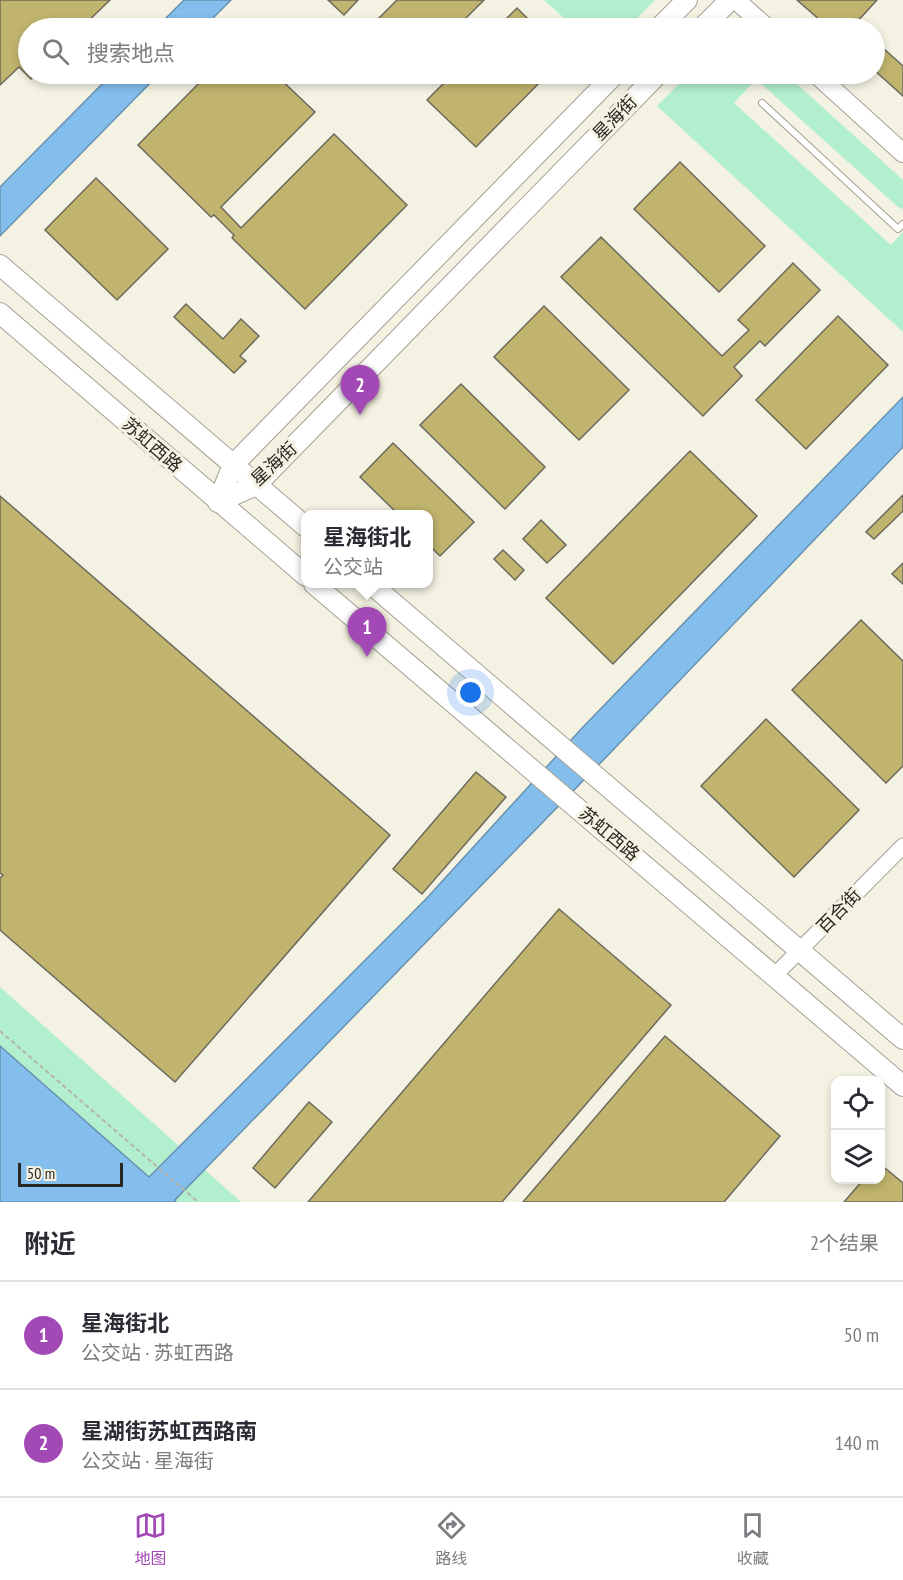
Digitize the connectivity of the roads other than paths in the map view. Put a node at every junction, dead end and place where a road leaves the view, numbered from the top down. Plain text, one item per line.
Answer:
1 (687, 0) edge
2 (730, 0) edge
3 (736, 0) edge
4 (670, 18) edge
5 (712, 18) edge
6 (756, 18) edge
7 (605, 84) edge
8 (648, 84) edge
9 (827, 84) edge
10 (762, 103) dead end
11 (903, 153) edge
12 (903, 224) edge
13 (0, 265) edge
14 (0, 313) edge
15 (233, 465) junction
16 (256, 485) junction
17 (218, 502) junction
18 (301, 523) edge
19 (301, 572) edge
20 (319, 588) edge
21 (376, 588) edge
22 (903, 846) edge
23 (801, 951) junction
24 (775, 975) junction
25 (903, 1039) edge
26 (903, 1086) edge

1 - 4 main road
2 - 5 main road
3 - 6 main road
7 - 15 main road, 星海街
8 - 16 main road, 星海街
9 - 11 main road
10 - 12 lane
13 - 15 main road, 苏虹西路
14 - 17 main road, 苏虹西路
15 - 16 main road, 苏虹西路
15 - 17 main road, 星海街
16 - 17 main road, 星海街
16 - 18 main road, 苏虹西路
17 - 19 main road, 苏虹西路
20 - 24 main road, 苏虹西路
21 - 23 main road, 苏虹西路
22 - 23 street, 百合街
23 - 24 street, 百合街
23 - 25 main road, 苏虹西路
24 - 26 main road, 苏虹西路

